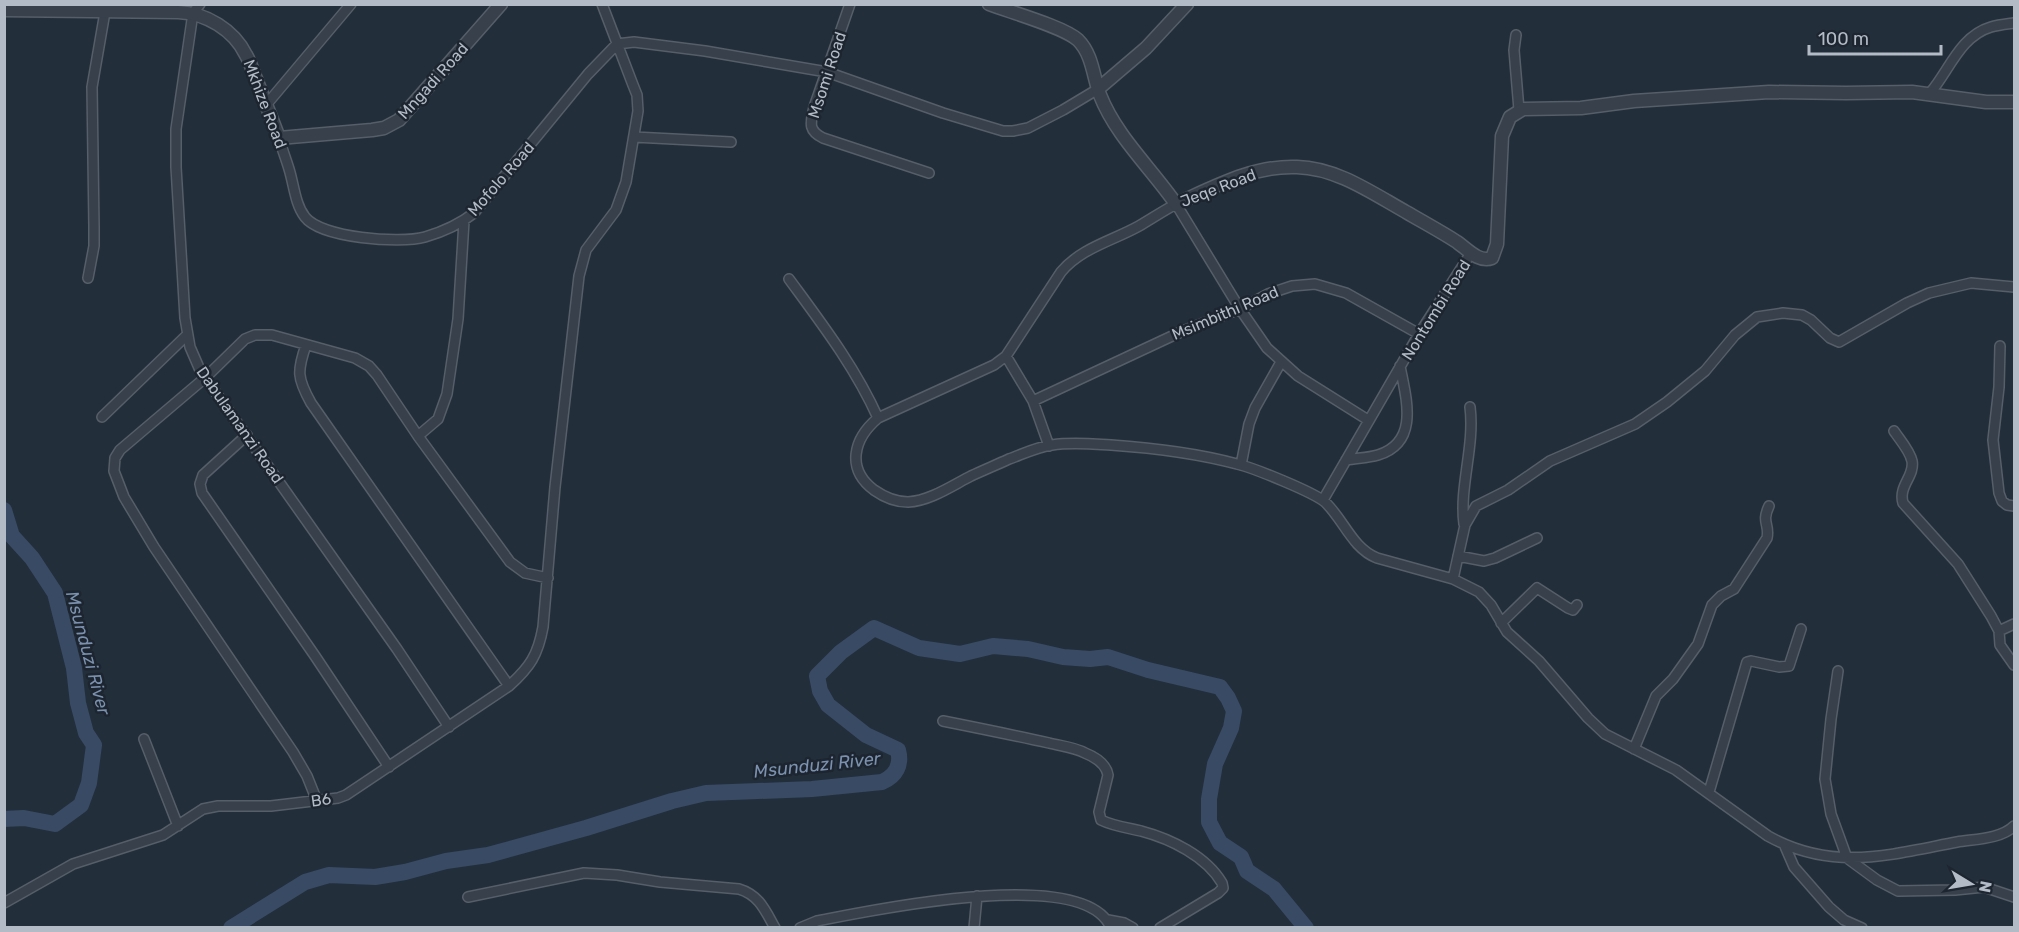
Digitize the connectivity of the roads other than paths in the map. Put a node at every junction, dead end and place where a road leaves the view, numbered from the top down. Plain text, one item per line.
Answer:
1 (351, 4) edge
2 (501, 4) edge
3 (602, 4) edge
4 (850, 4) edge
5 (989, 4) edge
6 (1187, 4) edge
7 (138, 8) edge
8 (197, 9) edge
9 (4, 10) edge
10 (105, 12) junction
11 (2014, 23) edge
12 (1516, 35) dead end
13 (617, 45) junction
14 (827, 72) junction
15 (1098, 89) junction
16 (1930, 93) junction
17 (2014, 102) edge
18 (266, 105) junction
19 (1519, 110) junction
20 (634, 137) junction
21 (279, 138) junction
22 (731, 142) dead end
23 (929, 173) dead end
24 (1176, 204) junction
25 (464, 221) junction
26 (311, 224) joint
27 (1471, 253) junction
28 (88, 278) dead end
29 (789, 279) dead end
30 (2014, 287) edge
31 (1240, 309) junction
32 (1419, 334) junction
33 (187, 335) junction
34 (306, 345) junction
35 (2000, 346) dead end
36 (1006, 356) junction
37 (1281, 362) junction
38 (1400, 366) junction
39 (206, 377) junction
40 (1033, 401) junction
41 (1470, 407) dead end
42 (102, 417) dead end
43 (878, 418) junction
44 (1368, 420) junction
45 (1894, 431) dead end
46 (247, 435) junction
47 (418, 436) junction
48 (1049, 446) junction
49 (1346, 460) junction
50 (1241, 465) junction
51 (1323, 500) junction
52 (1769, 506) dead end
53 (2014, 506) edge
54 (1464, 525) junction
55 (1537, 538) dead end
56 (1458, 556) junction
57 (548, 578) junction
58 (1453, 579) junction
59 (1577, 605) dead end
60 (1501, 623) junction
61 (2014, 624) edge
62 (1800, 628) dead end
63 (1999, 631) junction
64 (2014, 659) edge
65 (2014, 665) edge
66 (1838, 671) dead end
67 (509, 686) junction
68 (943, 721) dead end
69 (449, 727) junction
70 (144, 739) dead end
71 (1634, 749) junction
72 (389, 766) junction
73 (1709, 792) junction
74 (317, 801) junction
75 (178, 826) junction
76 (2014, 826) edge
77 (1784, 844) junction
78 (1847, 858) junction
79 (977, 896) junction
80 (468, 897) dead end
81 (2014, 897) edge
82 (4, 903) edge
83 (1109, 924) edge
84 (775, 927) edge
85 (800, 927) edge
86 (974, 927) edge
87 (1133, 927) edge
88 (1160, 927) edge
89 (1862, 927) edge

1 - 18 street
2 - 21 street, Mngadi Road
3 - 13 street, B6
4 - 14 street, Msomi Road
5 - 15 street
6 - 15 street
7 - 8 street, Mkhize Road
7 - 10 street, Mkhize Road
8 - 18 street, Mkhize Road
8 - 33 street, Dabulamanzi Road
9 - 10 street, Mkhize Road
10 - 28 street
11 - 16 street
12 - 19 street
13 - 14 street
13 - 20 street, B6
13 - 25 street, Mofolo Road
14 - 15 street
14 - 23 street, Msomi Road
15 - 24 street
16 - 17 street
16 - 19 street
18 - 21 street, Mkhize Road
19 - 27 street
20 - 22 street
20 - 57 street, B6
21 - 26 street, Mkhize Road
24 - 27 street, Jeqe Road
24 - 31 street
24 - 36 street, Jeqe Road
25 - 26 street, Mofolo Road
25 - 47 street
27 - 32 street, Nontombi Road
29 - 43 street
30 - 54 street
31 - 32 street, Msimbithi Road
31 - 37 street
31 - 40 street, Msimbithi Road
32 - 38 street, Nontombi Road
33 - 39 street, Dabulamanzi Road
33 - 42 street
34 - 39 street
34 - 47 street
34 - 67 street
35 - 53 street
36 - 40 street
36 - 43 street
37 - 44 street
37 - 50 street
38 - 44 street, Nontombi Road
38 - 49 street, Nontombi Road
39 - 46 street, Dabulamanzi Road
39 - 74 street
40 - 48 street
41 - 54 street
43 - 48 street
44 - 49 street, Nontombi Road
45 - 63 street
46 - 69 street, Dabulamanzi Road
46 - 72 street
47 - 57 street
48 - 50 street
49 - 51 street, Nontombi Road
50 - 51 street
51 - 58 street
52 - 71 street
54 - 56 street
55 - 56 street
56 - 58 street
57 - 67 street, B6
58 - 60 street
59 - 60 street
60 - 71 street
61 - 63 street
62 - 73 street
63 - 65 street
64 - 65 street
66 - 78 street
67 - 69 street, B6
68 - 88 street
69 - 72 street, B6
70 - 75 street
71 - 73 street
72 - 74 street, B6
73 - 77 street
74 - 75 street, B6
75 - 82 street, B6
76 - 78 street
77 - 78 street
77 - 89 street
78 - 81 street
79 - 83 street
79 - 85 street
79 - 86 street
80 - 84 street
83 - 87 street

